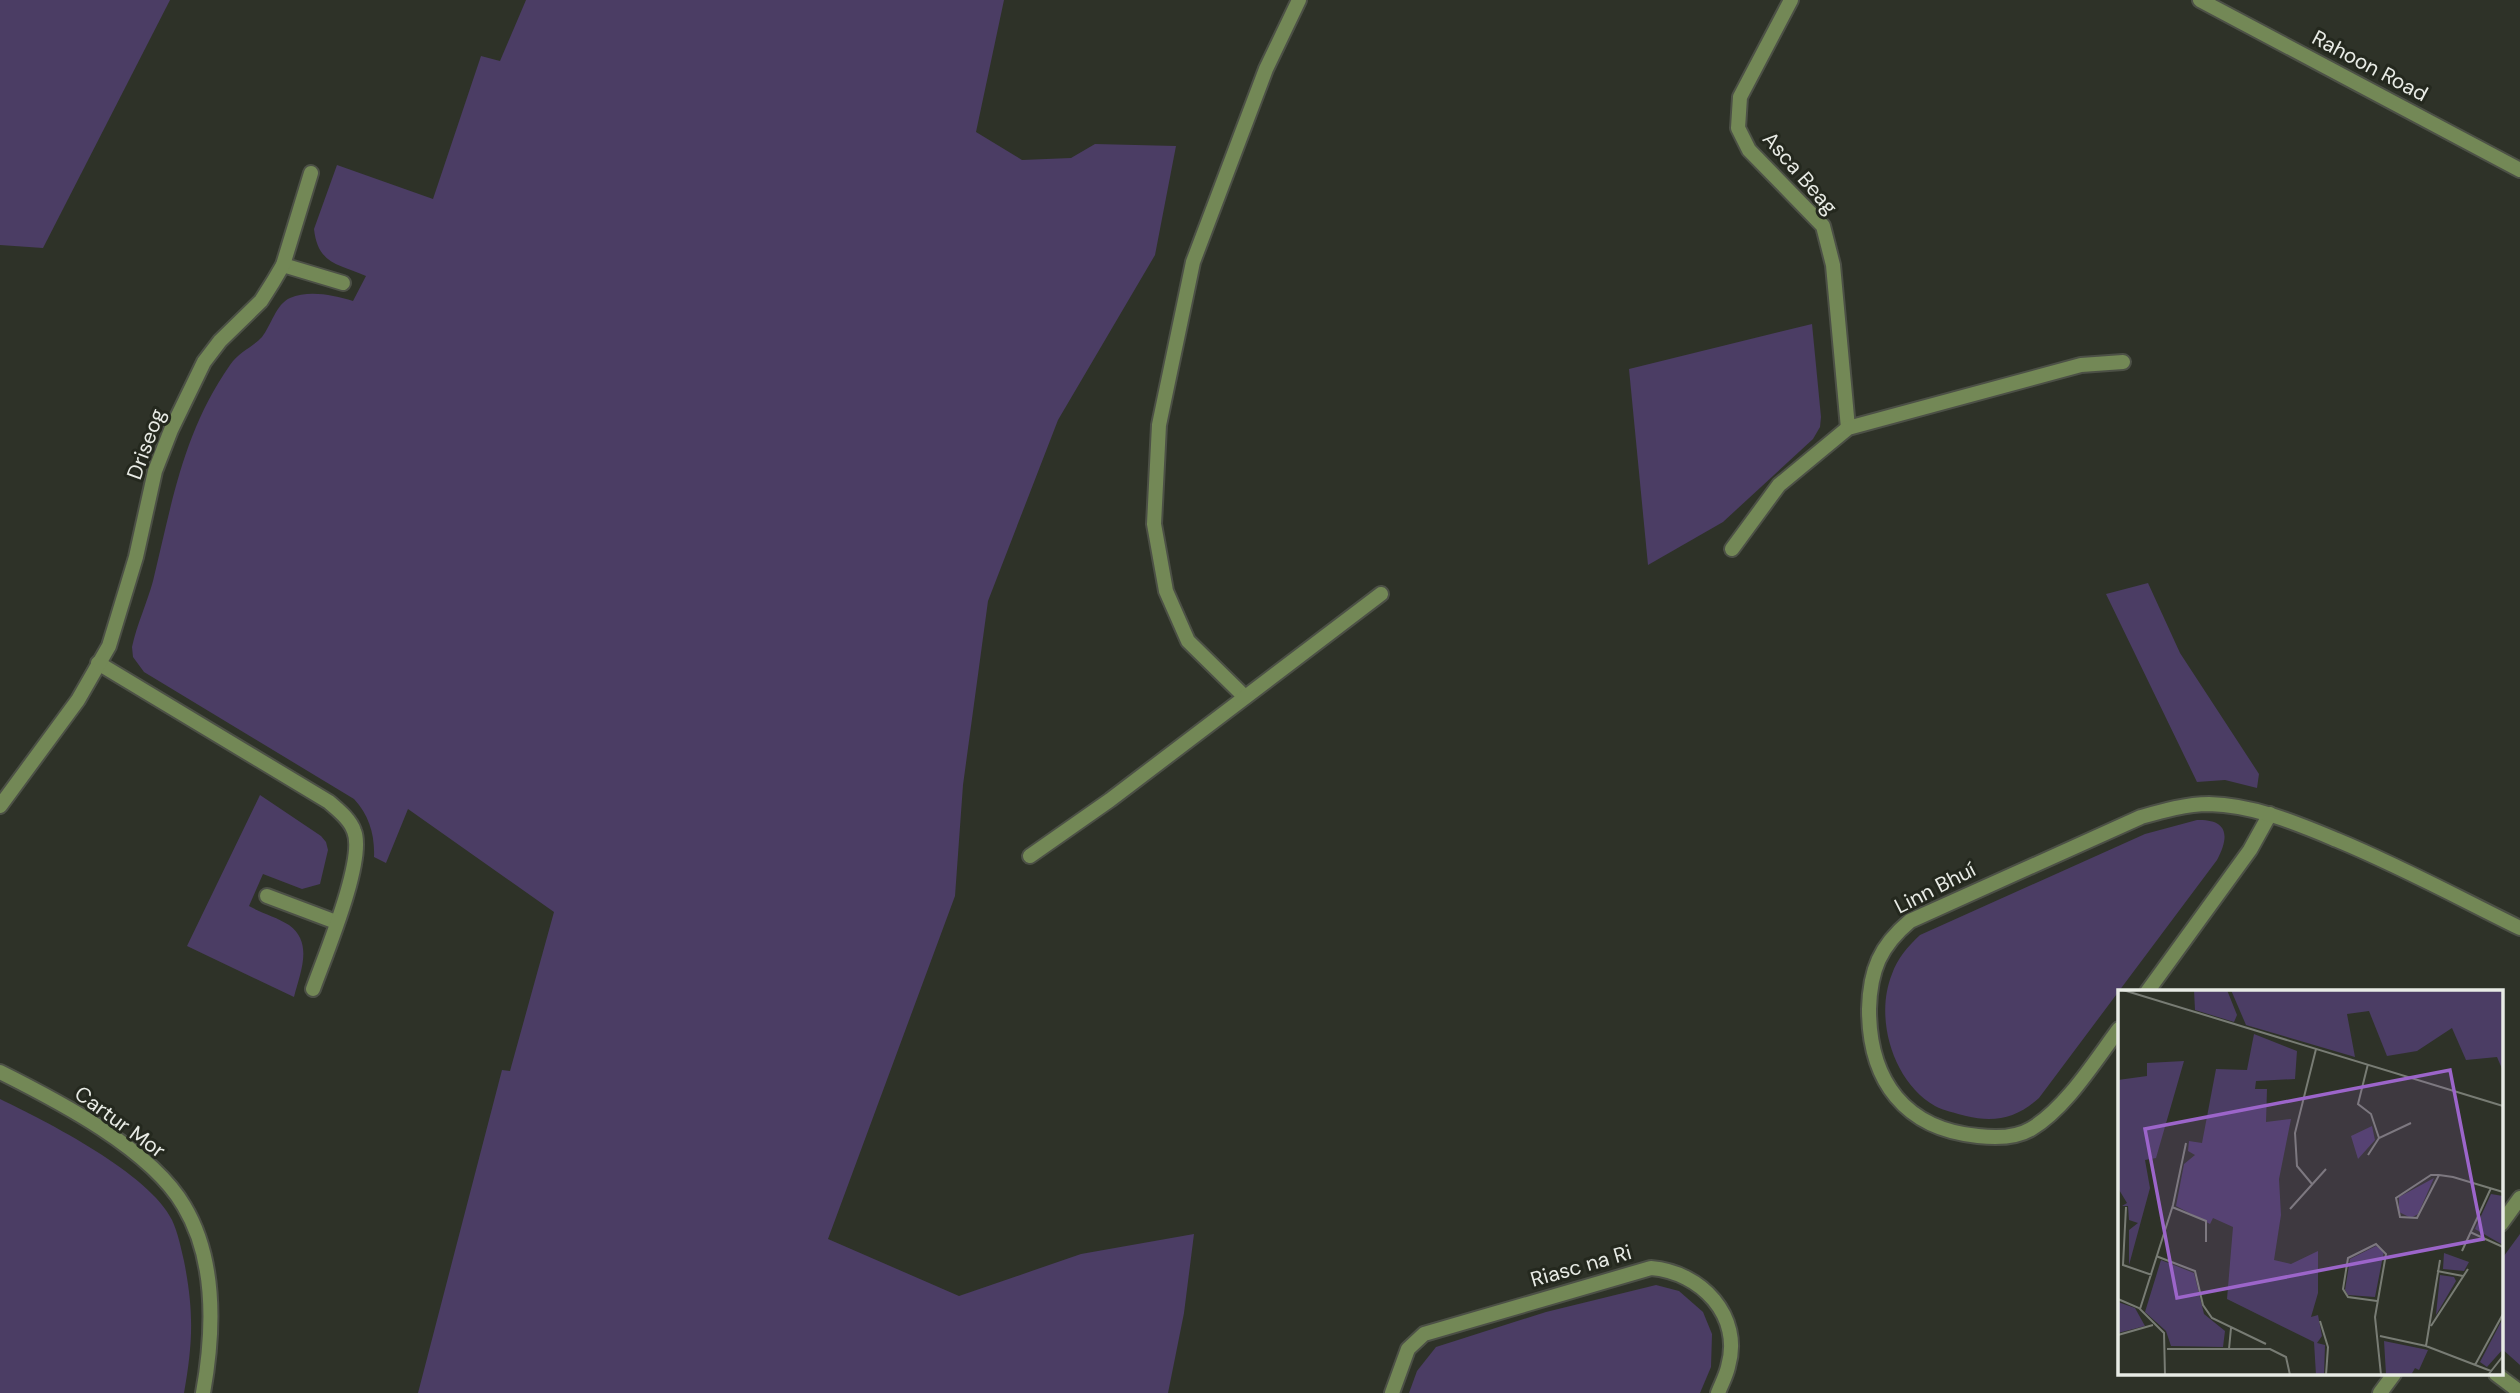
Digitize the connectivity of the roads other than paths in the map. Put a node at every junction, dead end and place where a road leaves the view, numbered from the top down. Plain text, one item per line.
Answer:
1 (1298, 0) edge
2 (1791, 0) edge
3 (2200, 0) edge
4 (2520, 170) edge
5 (312, 173) dead end
6 (283, 265) junction
7 (343, 283) dead end
8 (2123, 362) dead end
9 (1848, 428) junction
10 (1732, 549) dead end
11 (1381, 594) dead end
12 (98, 663) junction
13 (1245, 697) junction
14 (0, 806) edge
15 (2270, 814) junction
16 (1030, 856) dead end
17 (267, 896) dead end
18 (336, 922) junction
19 (2520, 928) edge
20 (313, 989) dead end
21 (2148, 990) edge
22 (2118, 1030) edge
23 (0, 1072) edge
24 (2520, 1198) edge
25 (2502, 1223) edge
26 (2393, 1376) edge
27 (2499, 1376) edge
28 (2520, 1392) edge
29 (203, 1393) edge
30 (1392, 1393) edge
31 (1718, 1393) edge
32 (2380, 1393) edge

1 - 13 street
2 - 9 street, Asca Beag
3 - 4 street, Rahoon Road
5 - 6 street, Driseog
6 - 7 street
6 - 12 street, Driseog
8 - 9 street
9 - 10 street
11 - 13 street
12 - 14 street, Driseog
12 - 18 street
13 - 16 street
15 - 19 street, Linn Bhuí
15 - 21 street
15 - 22 street, Linn Bhuí
17 - 18 street
18 - 20 street
23 - 29 street, Cartur Mor
24 - 25 street
26 - 32 street
27 - 28 street
30 - 31 street, Riasc na Ri

